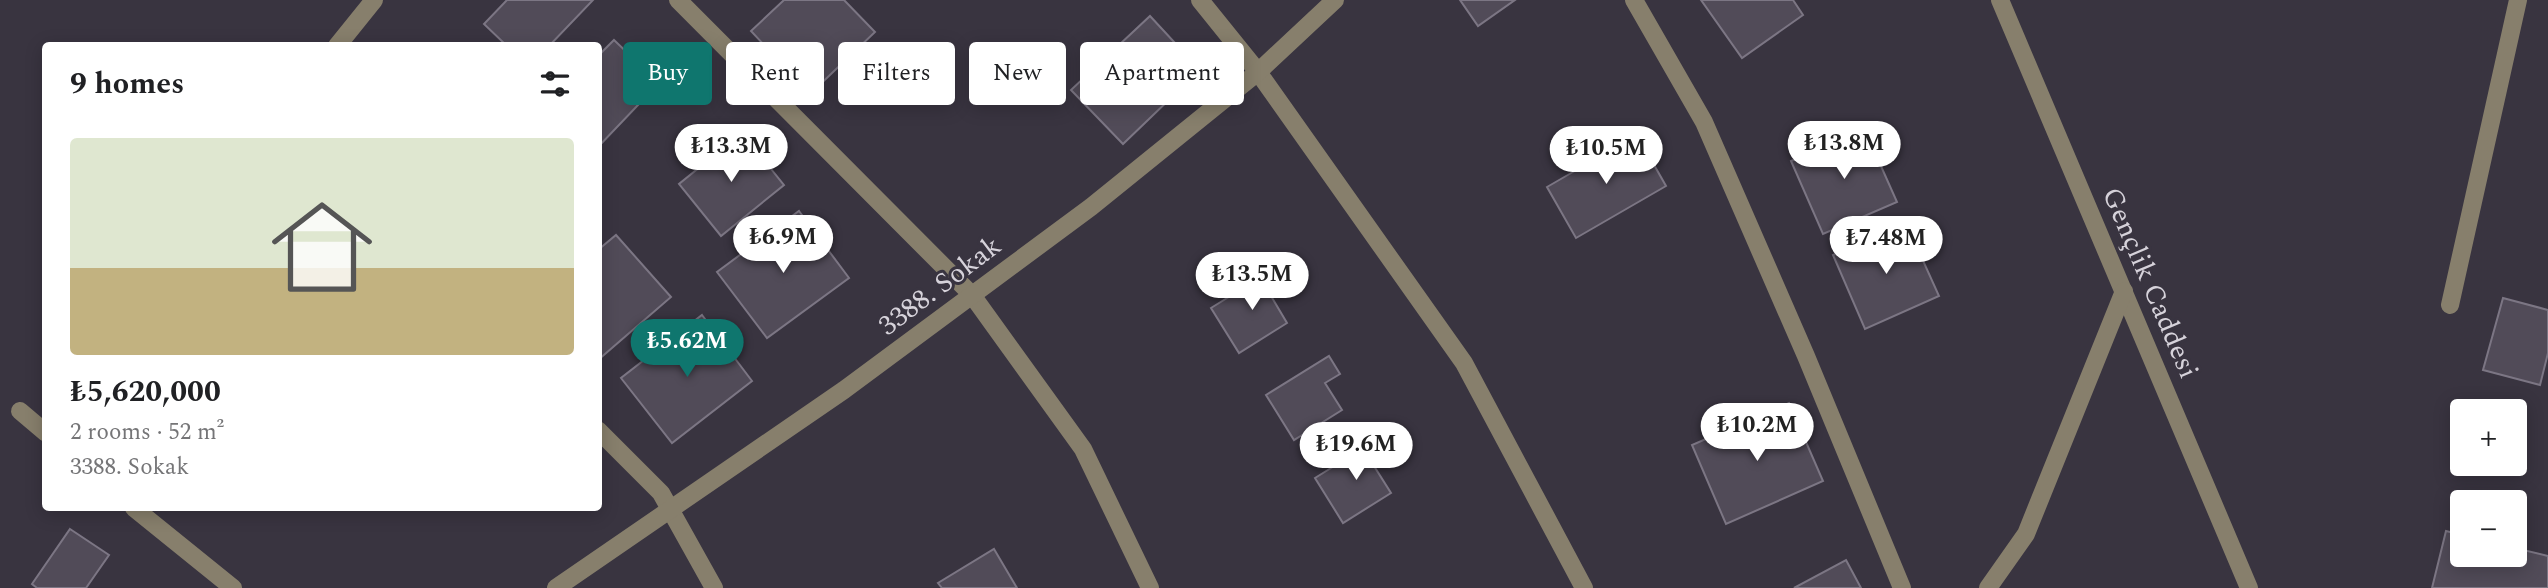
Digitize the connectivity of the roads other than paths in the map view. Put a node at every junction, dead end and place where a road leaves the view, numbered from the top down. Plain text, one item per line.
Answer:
1 (374, 0) edge
2 (678, 0) edge
3 (1200, 0) edge
4 (1335, 0) edge
5 (1634, 0) edge
6 (2000, 0) edge
7 (2518, 0) edge
8 (340, 42) edge
9 (1258, 72) junction
10 (2124, 290) junction
11 (971, 295) junction
12 (2450, 305) dead end
13 (20, 411) dead end
14 (42, 428) edge
15 (602, 434) edge
16 (138, 511) edge
17 (669, 511) junction
18 (233, 588) edge
19 (556, 588) edge
20 (714, 588) edge
21 (1150, 588) edge
22 (1584, 588) edge
23 (1902, 588) edge
24 (1988, 588) edge
25 (2249, 588) edge

1 - 8 street
2 - 11 street
3 - 9 street
4 - 9 street, 3388. Sokak
5 - 23 street
6 - 10 street, Gençlik Caddesi
7 - 12 street
9 - 11 street, 3388. Sokak
9 - 22 street
10 - 24 street
10 - 25 street, Gençlik Caddesi
11 - 17 street, 3388. Sokak
11 - 21 street
13 - 14 street
15 - 17 street
16 - 18 street
17 - 19 street, 3388. Sokak
17 - 20 street

